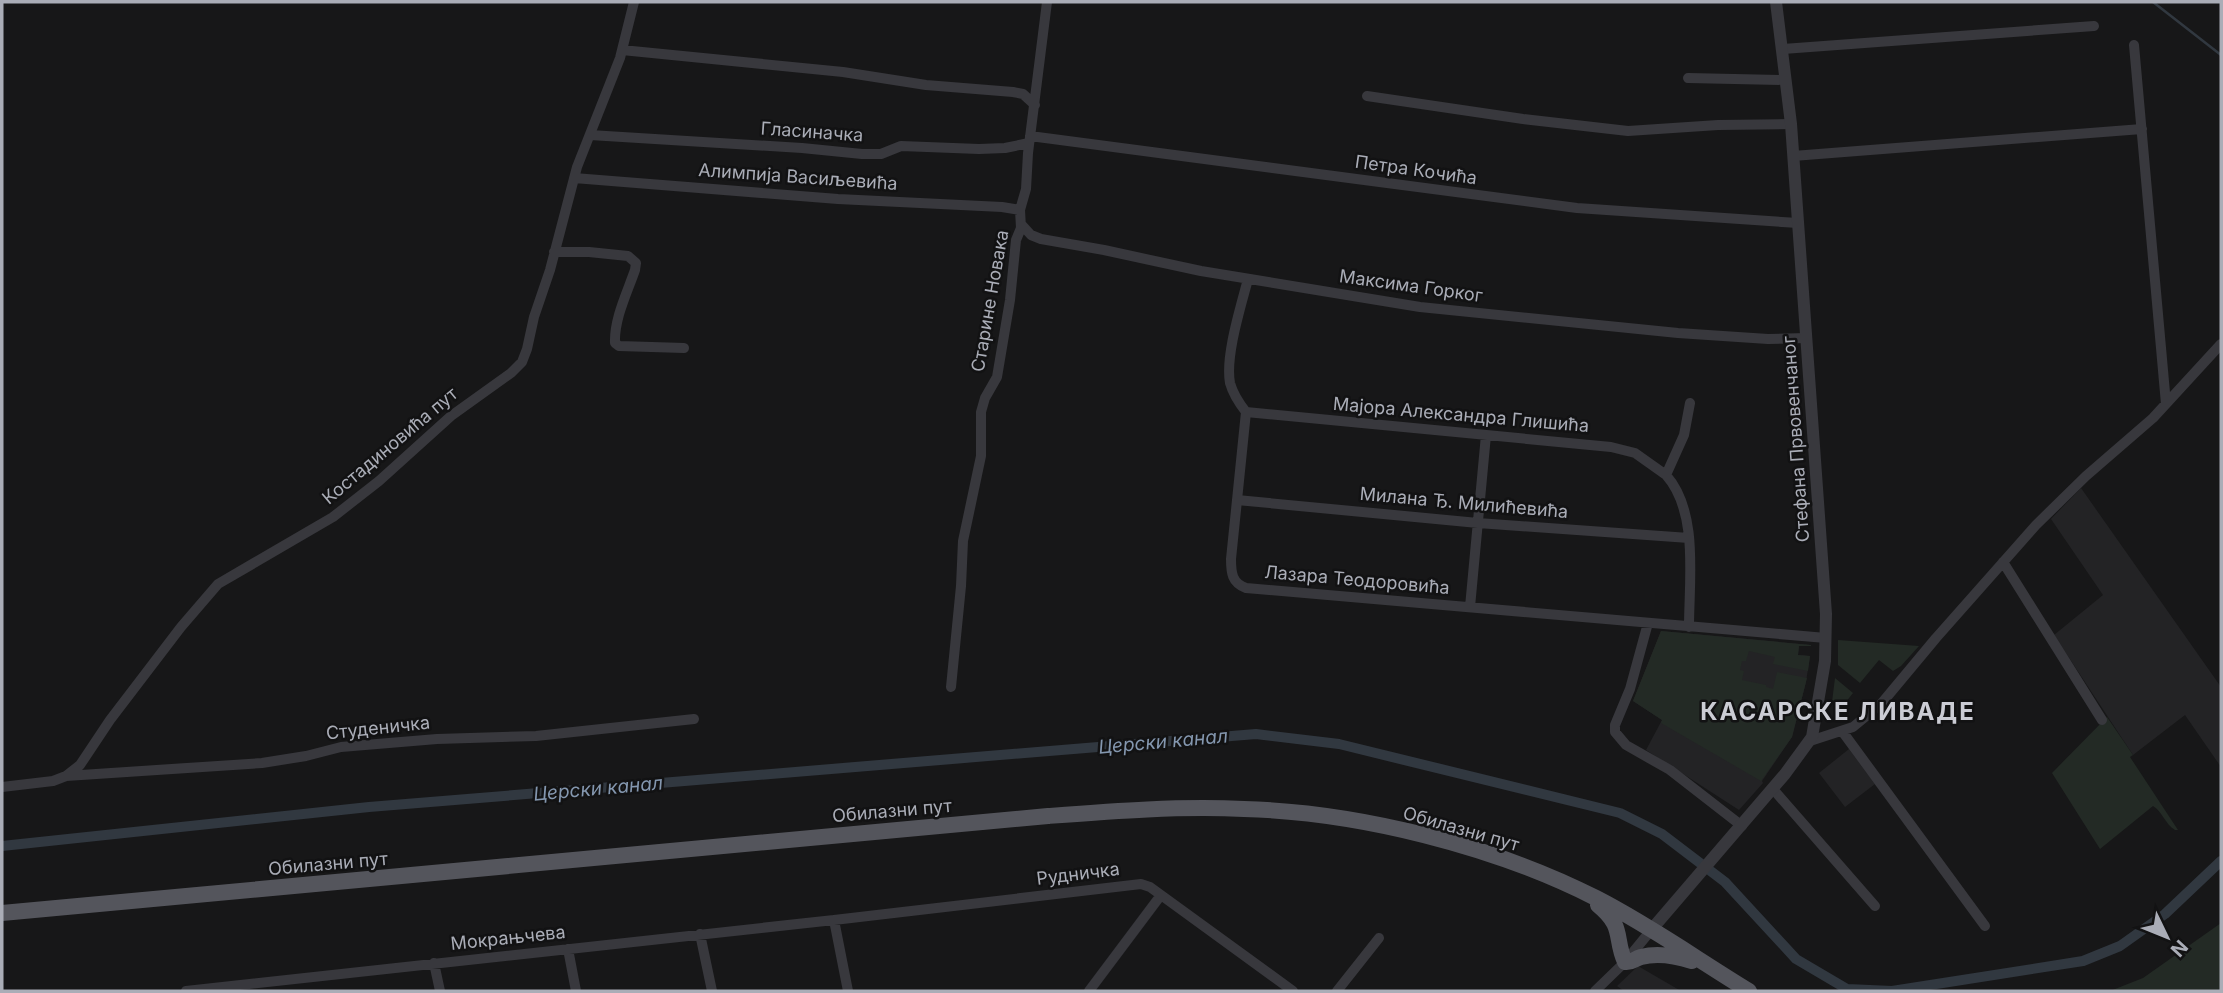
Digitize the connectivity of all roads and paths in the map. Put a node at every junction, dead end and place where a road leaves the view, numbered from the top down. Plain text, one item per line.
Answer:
1 (634, 2) edge
2 (1047, 2) edge
3 (1776, 2) edge
4 (2094, 26) dead end
5 (2134, 45) dead end
6 (1783, 49) junction
7 (622, 50) junction
8 (1688, 78) dead end
9 (1786, 80) junction
10 (1367, 96) dead end
11 (1035, 105) junction
12 (1791, 124) junction
13 (2142, 129) junction
14 (590, 135) junction
15 (1030, 140) junction
16 (1793, 156) junction
17 (574, 178) junction
18 (1020, 210) junction
19 (1798, 223) junction
20 (1021, 224) junction
21 (554, 252) junction
22 (1248, 279) junction
23 (1806, 338) junction
24 (2221, 344) edge
25 (684, 348) dead end
26 (1690, 402) dead end
27 (2166, 404) junction
28 (1246, 412) junction
29 (1486, 435) junction
30 (1665, 475) junction
31 (1237, 500) junction
32 (1478, 523) junction
33 (1689, 538) junction
34 (2003, 562) junction
35 (1471, 607) junction
36 (1648, 623) junction
37 (1689, 626) junction
38 (1826, 638) junction
39 (951, 687) dead end
40 (694, 719) dead end
41 (2102, 720) dead end
42 (1842, 731) junction
43 (1810, 741) junction
44 (66, 776) junction
45 (2, 787) edge
46 (1773, 789) junction
47 (1742, 826) junction
48 (1161, 895) junction
49 (1590, 895) junction
50 (1875, 906) dead end
51 (2, 913) edge
52 (834, 920) junction
53 (1984, 926) dead end
54 (1652, 929) junction
55 (700, 934) junction
56 (1379, 938) dead end
57 (568, 949) junction
58 (1625, 962) junction
59 (1703, 962) junction
60 (434, 963) junction
61 (303, 978) junction
62 (305, 990) edge
63 (1093, 990) edge
64 (186, 991) edge
65 (440, 991) edge
66 (576, 991) edge
67 (712, 991) edge
68 (848, 991) edge
69 (1293, 991) edge
70 (1337, 991) edge
71 (1595, 991) edge
72 (1749, 991) edge

1 - 7 street, Костадиновића пут
2 - 11 street, Старине Новака
3 - 6 street, Стефана Првовенчаног
4 - 6 street
5 - 13 street
6 - 9 street, Стефана Првовенчаног
7 - 11 street
7 - 14 street, Костадиновића пут
8 - 9 street
9 - 12 street, Стефана Првовенчаног
10 - 12 street
11 - 15 street, Старине Новака
12 - 16 street, Стефана Првовенчаног
13 - 16 street
13 - 27 street
14 - 15 street, Гласиначка
14 - 17 street, Костадиновића пут
15 - 18 street, Старине Новака
15 - 19 street, Петра Кочића
16 - 19 street, Стефана Првовенчаног
17 - 18 street, Алимпија Васиљевића
17 - 21 street, Костадиновића пут
18 - 20 street, Старине Новака
19 - 23 street, Стефана Првовенчаног
20 - 22 street, Максима Горког
20 - 39 street, Старине Новака
21 - 25 street
21 - 44 street, Костадиновића пут
22 - 23 street, Максима Горког
22 - 28 street
23 - 38 street, Стефана Првовенчаног
24 - 27 street
26 - 30 street
27 - 34 street
28 - 29 street, Мајора Александра Глишића
28 - 31 street, Лазара Теодоровића
29 - 30 street, Мајора Александра Глишића
29 - 32 street
30 - 33 street
31 - 32 street, Милана Ђ. Милићевића
31 - 35 street, Лазара Теодоровића
32 - 33 street, Милана Ђ. Милићевића
32 - 35 street
33 - 37 street
34 - 41 street
34 - 42 street
35 - 36 street, Лазара Теодоровића
36 - 37 street, Лазара Теодоровића
36 - 47 street
37 - 38 street, Лазара Теодоровића
38 - 43 street, Стефана Првовенчаног
40 - 44 street, Студеничка
42 - 43 street
42 - 53 street
43 - 46 street, Стефана Првовенчаног
44 - 45 street
46 - 47 street, Стефана Првовенчаног
46 - 50 street
47 - 54 street, Стефана Првовенчаног
48 - 52 street, Рудничка
48 - 63 street
48 - 69 street, Рудничка
49 - 51 main road, Обилазни пут
49 - 54 main road, Обилазни пут
49 - 58 main road
52 - 55 street, Мокрањчева
52 - 68 street
54 - 58 street
54 - 59 main road, Обилазни пут
55 - 57 street, Мокрањчева
55 - 67 street
56 - 70 street
57 - 60 street, Мокрањчева
57 - 66 street
58 - 59 main road
58 - 71 street
59 - 72 main road, Обилазни пут
60 - 61 street, Мокрањчева
60 - 65 street
61 - 62 street
61 - 64 street, Мокрањчева

